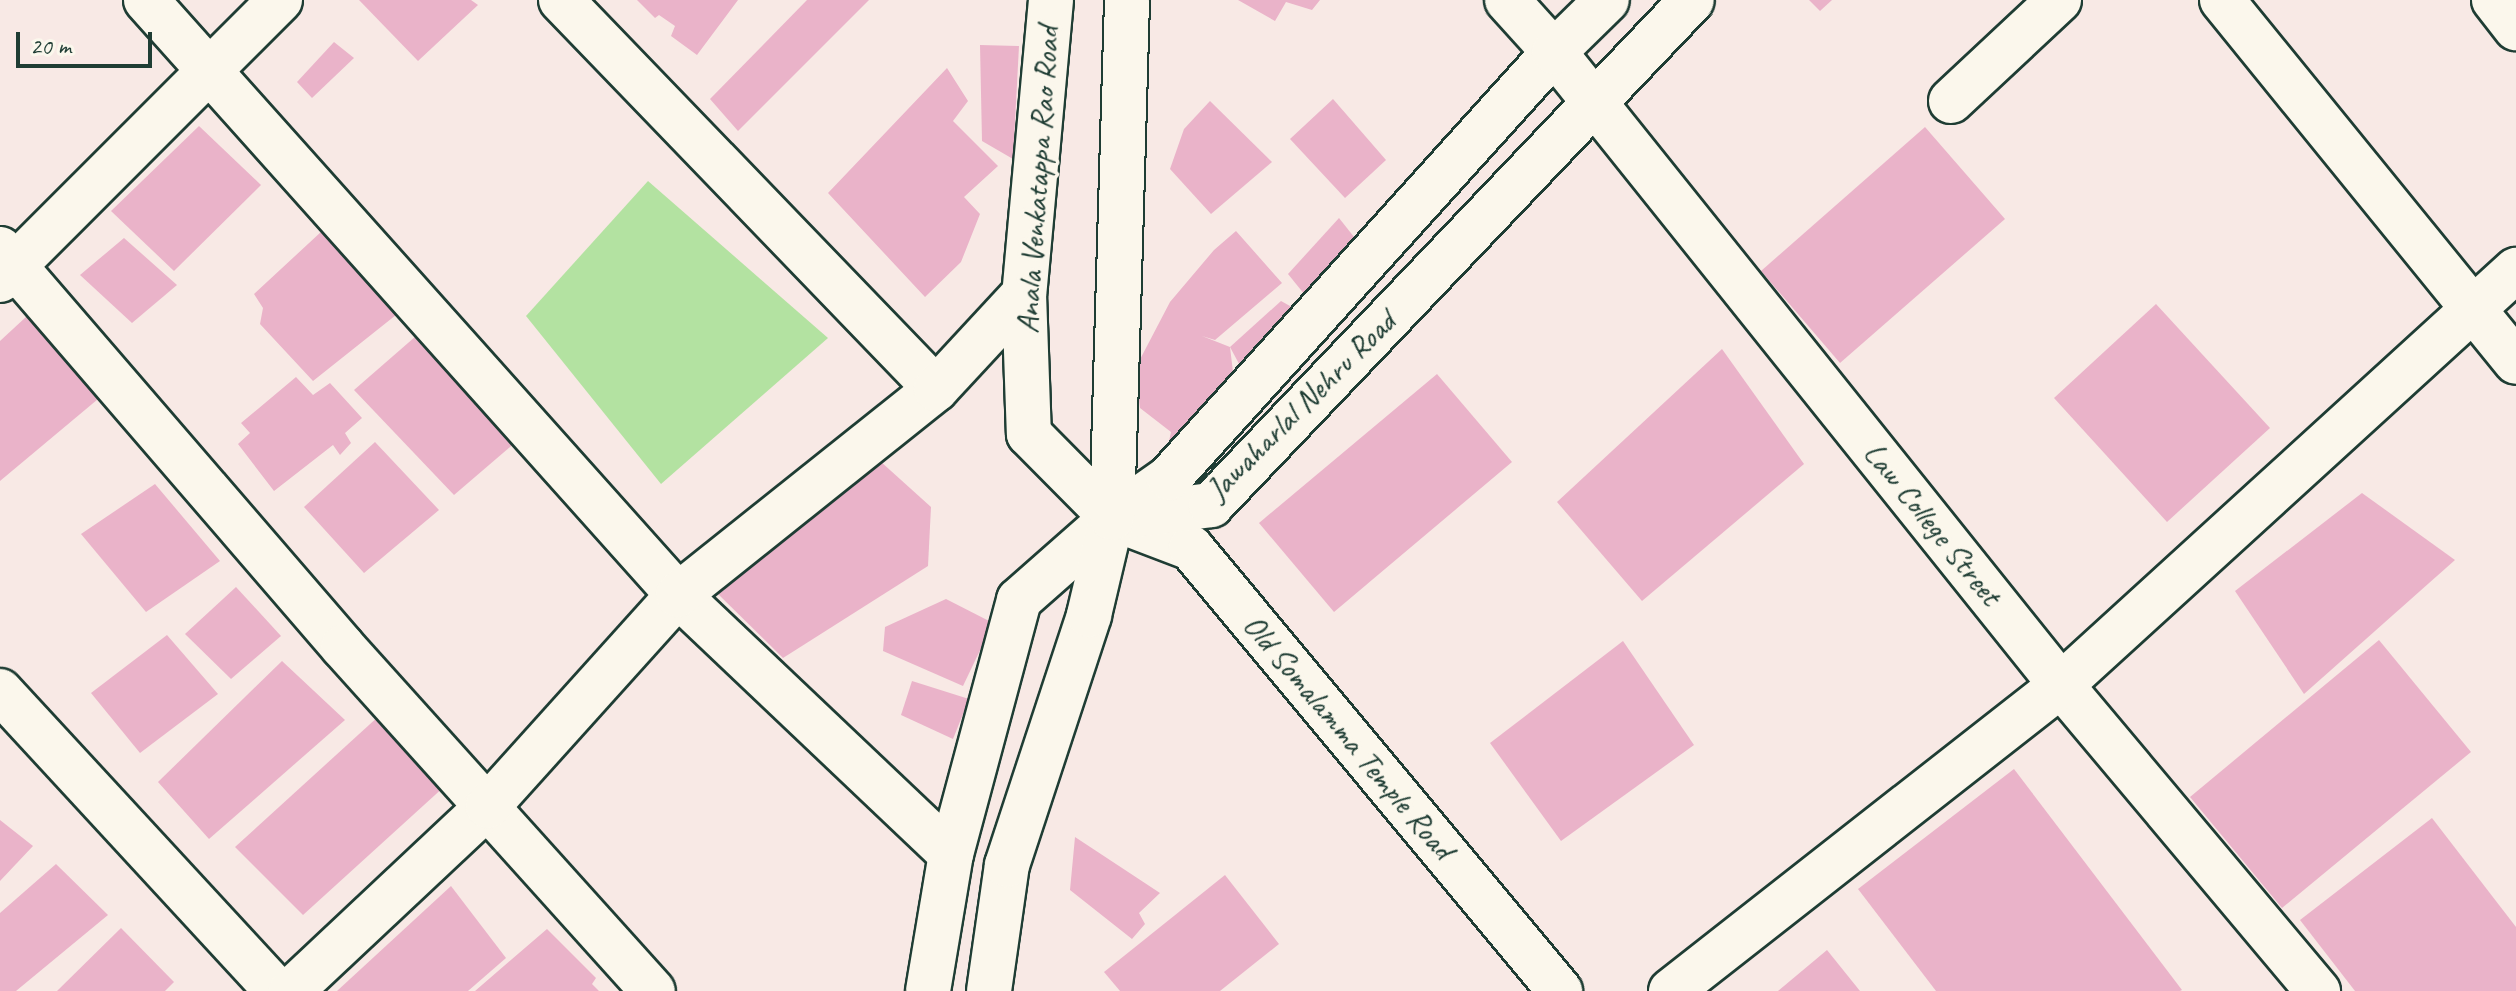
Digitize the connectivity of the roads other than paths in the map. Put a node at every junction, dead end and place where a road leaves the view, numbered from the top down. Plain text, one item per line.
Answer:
1 (146, 0) edge
2 (280, 0) edge
3 (561, 0) edge
4 (1051, 0) edge
5 (1127, 0) edge
6 (1507, 0) edge
7 (1607, 0) edge
8 (1692, 0) edge
9 (2059, 0) edge
10 (2222, 0) edge
11 (2494, 0) edge
12 (2516, 28) edge
13 (1554, 52) junction
14 (209, 68) junction
15 (1951, 101) dead end
16 (1593, 103) junction
17 (5, 265) edge
18 (2516, 270) edge
19 (1024, 294) junction
20 (2471, 308) junction
21 (2516, 362) edge
22 (936, 389) junction
23 (1112, 518) junction
24 (678, 595) junction
25 (2061, 685) junction
26 (0, 691) edge
27 (488, 806) junction
28 (951, 854) junction
29 (998, 985) edge
30 (277, 991) edge
31 (291, 991) edge
32 (653, 991) edge
33 (928, 991) edge
34 (1560, 991) edge
35 (1671, 991) edge
36 (2318, 991) edge

1 - 14 street
2 - 14 street
3 - 22 street
4 - 19 street, Anala Venkatappa Rao Road
5 - 23 street
6 - 13 street, Law College Street
7 - 13 street, Jawaharlal Nehru Road
8 - 16 street, Jawaharlal Nehru Road
9 - 15 street
10 - 20 street
11 - 12 street
13 - 16 street, Law College Street
13 - 23 street, Jawaharlal Nehru Road
14 - 17 street
14 - 24 street
16 - 23 street, Jawaharlal Nehru Road
16 - 25 street, Law College Street
17 - 27 street
18 - 20 street
19 - 22 street
19 - 23 street, Anala Venkatappa Rao Road
20 - 21 street
20 - 25 street
22 - 24 street
23 - 28 street
23 - 29 street
23 - 34 street, Old Somalamma Temple Road
24 - 27 street
24 - 28 street
25 - 35 street
25 - 36 street, Law College Street
26 - 30 street
27 - 31 street
27 - 32 street
28 - 33 street

